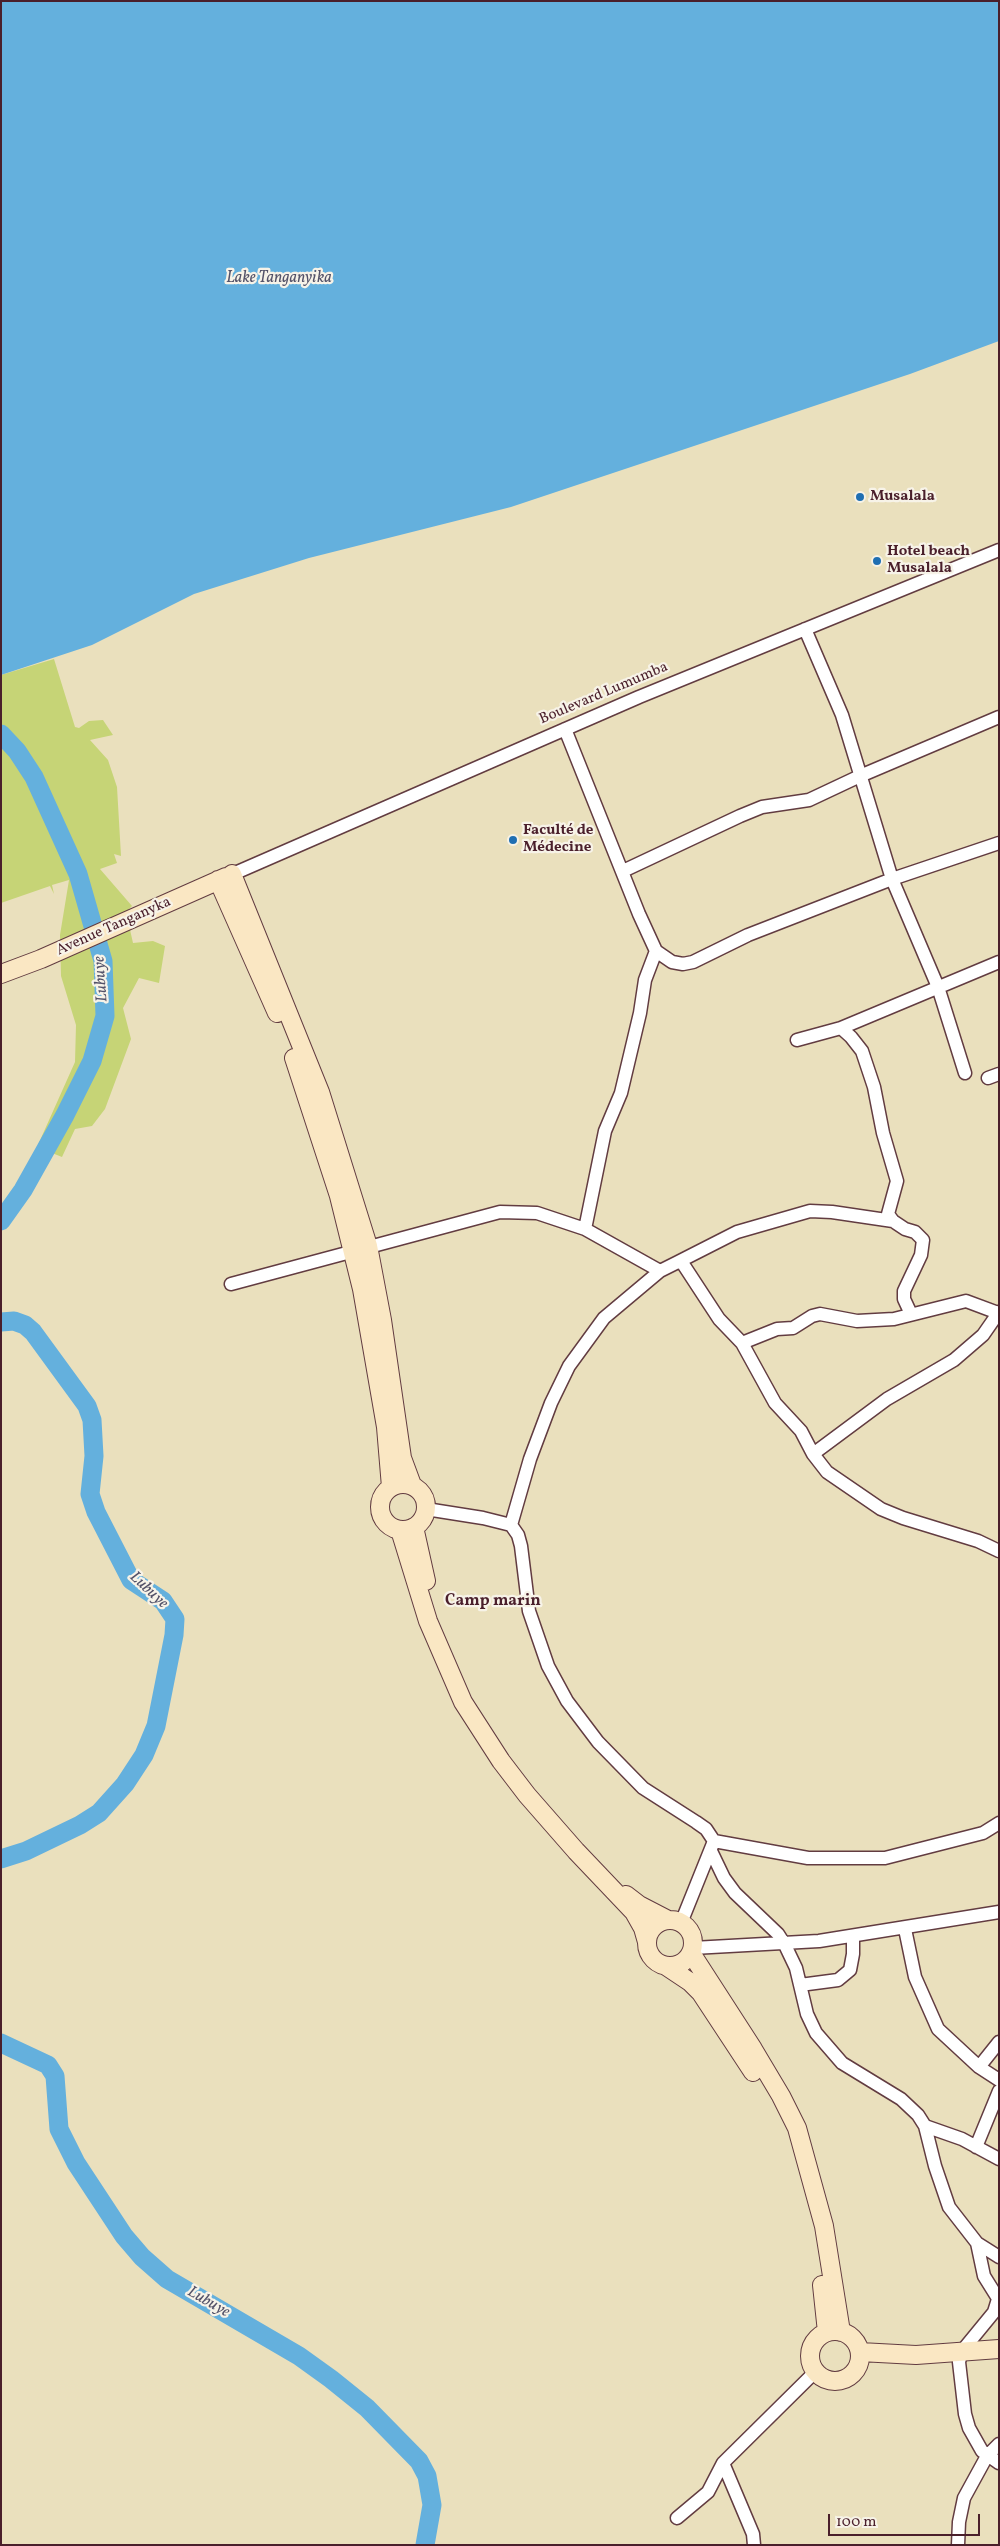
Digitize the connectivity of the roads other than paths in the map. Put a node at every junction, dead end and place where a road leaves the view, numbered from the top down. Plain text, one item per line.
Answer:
1 (999, 550) edge
2 (805, 629) junction
3 (999, 718) edge
4 (565, 729) junction
5 (860, 776) junction
6 (999, 843) edge
7 (623, 871) junction
8 (226, 877) junction
9 (892, 879) junction
10 (656, 951) junction
11 (999, 962) edge
12 (1, 974) edge
13 (938, 987) junction
14 (841, 1028) junction
15 (798, 1040) dead end
16 (965, 1073) dead end
17 (893, 1221) junction
18 (586, 1229) junction
19 (360, 1248) junction
20 (678, 1262) junction
21 (660, 1271) junction
22 (231, 1284) dead end
23 (998, 1313) edge
24 (912, 1314) junction
25 (742, 1343) junction
26 (813, 1454) junction
27 (412, 1485) junction
28 (391, 1487) junction
29 (426, 1509) junction
30 (511, 1525) junction
31 (407, 1528) junction
32 (999, 1551) edge
33 (999, 1823) edge
34 (712, 1846) junction
35 (999, 1912) edge
36 (675, 1922) junction
37 (905, 1929) junction
38 (853, 1937) junction
39 (647, 1942) junction
40 (785, 1944) junction
41 (692, 1950) junction
42 (666, 1966) junction
43 (800, 1985) junction
44 (999, 2042) edge
45 (979, 2068) junction
46 (999, 2080) edge
47 (999, 2091) edge
48 (925, 2126) junction
49 (976, 2147) junction
50 (999, 2160) edge
51 (977, 2243) junction
52 (999, 2257) edge
53 (998, 2300) edge
54 (834, 2332) junction
55 (999, 2349) edge
56 (962, 2351) junction
57 (860, 2352) junction
58 (816, 2371) junction
59 (999, 2444) edge
60 (986, 2456) junction
61 (723, 2462) junction
62 (999, 2463) edge
63 (677, 2518) dead end
64 (754, 2545) edge
65 (958, 2545) edge

1 - 2 street, Boulevard Lumumba
2 - 4 street, Boulevard Lumumba
2 - 5 street
3 - 5 street
4 - 7 street
4 - 8 street, Boulevard Lumumba
5 - 7 street
5 - 9 street
6 - 9 street
7 - 10 street
8 - 12 street, Avenue Tanganyka
8 - 19 street
9 - 10 street
9 - 13 street
10 - 18 street
11 - 13 street
13 - 14 street
13 - 16 street
14 - 15 street
14 - 17 street
17 - 20 street
17 - 24 street
18 - 19 street
18 - 21 street
19 - 22 street
19 - 27 street
19 - 28 street
20 - 21 street
20 - 25 street
21 - 30 street
23 - 24 street
23 - 26 street
24 - 25 street
25 - 26 street
26 - 32 street
27 - 28 street
27 - 29 street
28 - 31 street
29 - 30 street
29 - 31 street
30 - 34 street
31 - 36 street
31 - 39 street
33 - 34 street
34 - 36 street
34 - 40 street
35 - 37 street
36 - 39 street
36 - 41 street
37 - 38 street
37 - 45 street
38 - 40 street
38 - 43 street
39 - 42 street
40 - 41 street
40 - 43 street
41 - 42 street
41 - 54 street
42 - 54 street
43 - 48 street
44 - 45 street
45 - 46 street
47 - 49 street
48 - 49 street
48 - 51 street
49 - 50 street
51 - 52 street
51 - 53 street
53 - 56 street
54 - 57 street
54 - 58 street
55 - 56 street
56 - 57 street
56 - 60 street
57 - 58 street
58 - 61 street
59 - 60 street
60 - 62 street
60 - 65 street
61 - 63 street
61 - 64 street

